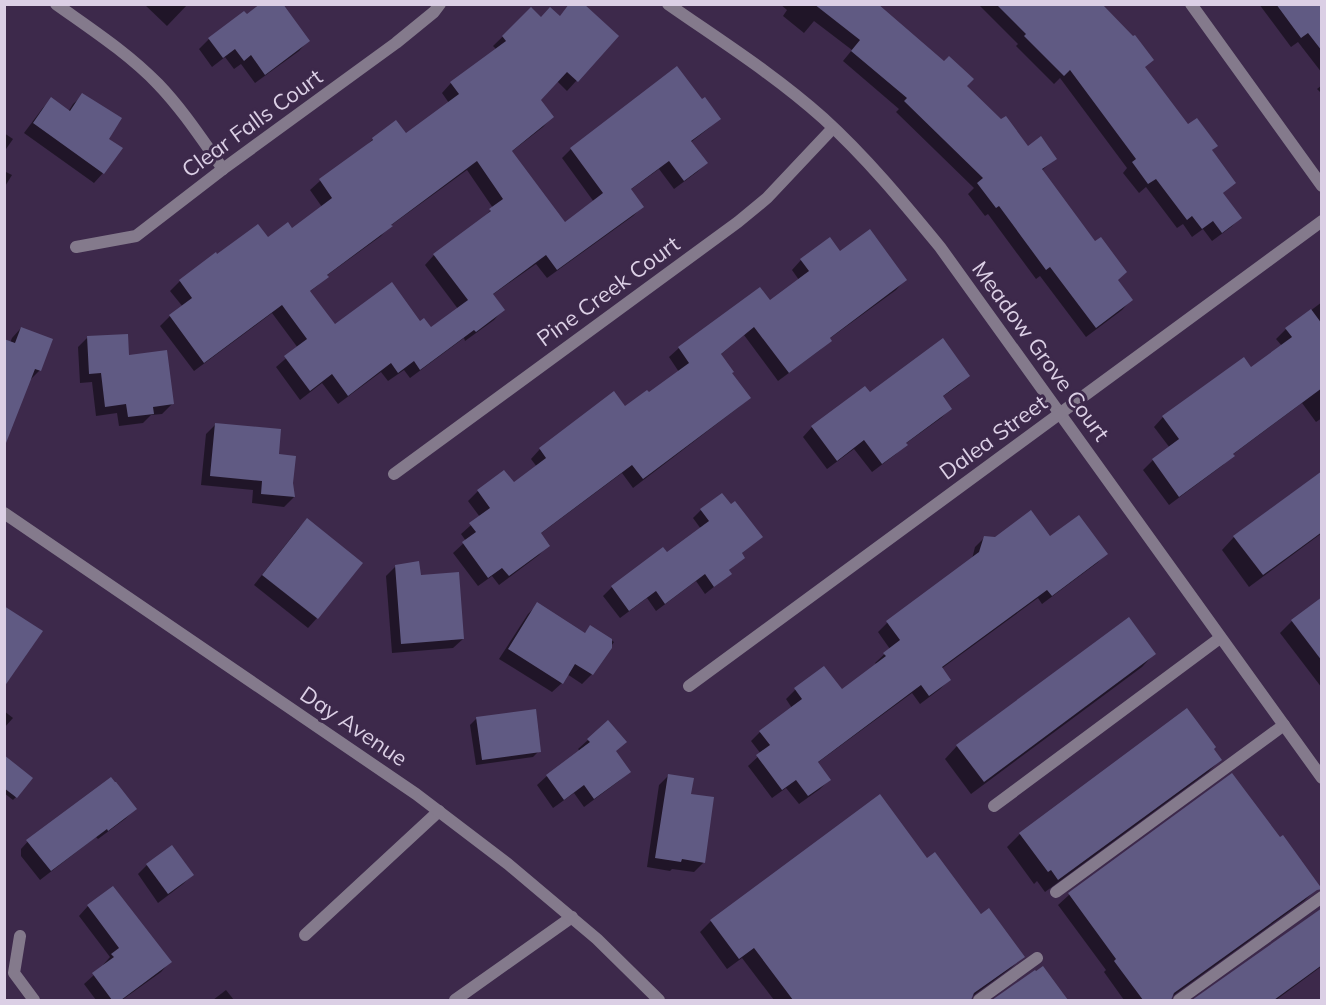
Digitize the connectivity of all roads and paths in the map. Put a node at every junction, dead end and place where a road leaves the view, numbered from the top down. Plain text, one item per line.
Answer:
1 (56, 4) edge
2 (440, 4) edge
3 (668, 4) edge
4 (1191, 4) edge
5 (833, 128) junction
6 (224, 169) junction
7 (1322, 186) edge
8 (1322, 221) edge
9 (76, 247) dead end
10 (1060, 414) junction
11 (394, 474) dead end
12 (4, 513) edge
13 (1220, 638) junction
14 (689, 686) dead end
15 (1284, 725) junction
16 (1322, 778) edge
17 (994, 806) dead end
18 (439, 811) junction
19 (1056, 892) dead end
20 (1322, 897) edge
21 (572, 917) junction
22 (305, 935) dead end
23 (20, 936) dead end
24 (1037, 958) dead end
25 (34, 1000) edge
26 (455, 1000) edge
27 (659, 1000) edge
28 (979, 1000) edge
29 (1179, 1000) edge

1 - 6 street
2 - 6 street, Clear Falls Court
3 - 5 street, Meadow Grove Court
4 - 7 street
5 - 10 street, Meadow Grove Court
5 - 11 street, Pine Creek Court
6 - 9 street, Clear Falls Court
8 - 10 street, Dalea Street
10 - 13 street, Meadow Grove Court
10 - 14 street, Dalea Street
12 - 18 street, Day Avenue
13 - 15 street, Meadow Grove Court
13 - 17 street
15 - 16 street, Meadow Grove Court
15 - 19 street
18 - 21 street, Day Avenue
18 - 22 street
20 - 29 street
21 - 26 street
21 - 27 street, Day Avenue
23 - 25 street
24 - 28 street

